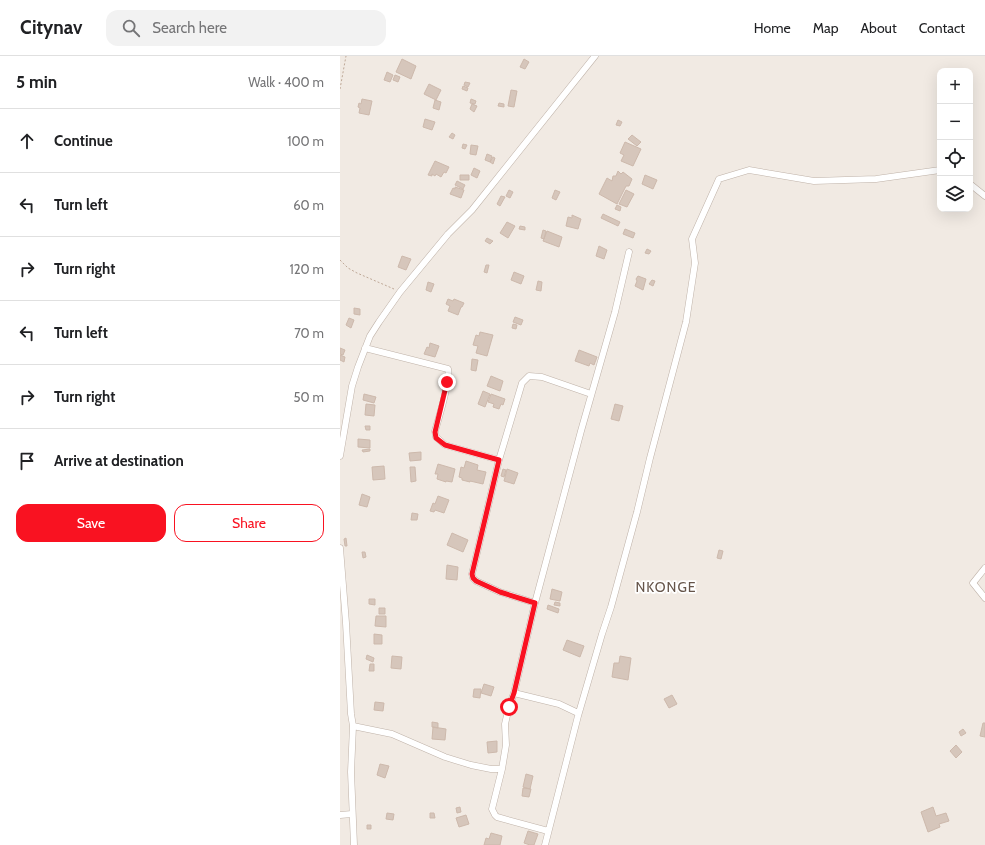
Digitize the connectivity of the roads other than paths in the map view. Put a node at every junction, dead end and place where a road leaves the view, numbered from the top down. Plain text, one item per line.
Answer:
1 (595, 56) edge
2 (937, 170) edge
3 (973, 186) edge
4 (985, 196) edge
5 (629, 252) dead end
6 (365, 348) junction
7 (591, 394) junction
8 (340, 456) edge
9 (499, 460) junction
10 (340, 548) edge
11 (985, 568) edge
12 (985, 598) edge
13 (535, 603) junction
14 (343, 623) edge
15 (514, 693) junction
16 (578, 713) junction
17 (353, 726) junction
18 (502, 769) junction
19 (352, 814) junction
20 (340, 815) edge
21 (548, 831) junction
22 (354, 845) edge
23 (545, 845) edge

1 - 6 street
2 - 16 street
3 - 4 street
5 - 7 street
6 - 8 street
6 - 9 street
7 - 9 street
7 - 13 street
9 - 13 street
10 - 14 street
11 - 12 street
13 - 15 street
14 - 17 street
15 - 16 street
15 - 18 street
16 - 21 street
17 - 18 street
17 - 19 street
18 - 21 street
19 - 20 street
19 - 22 street
21 - 23 street

